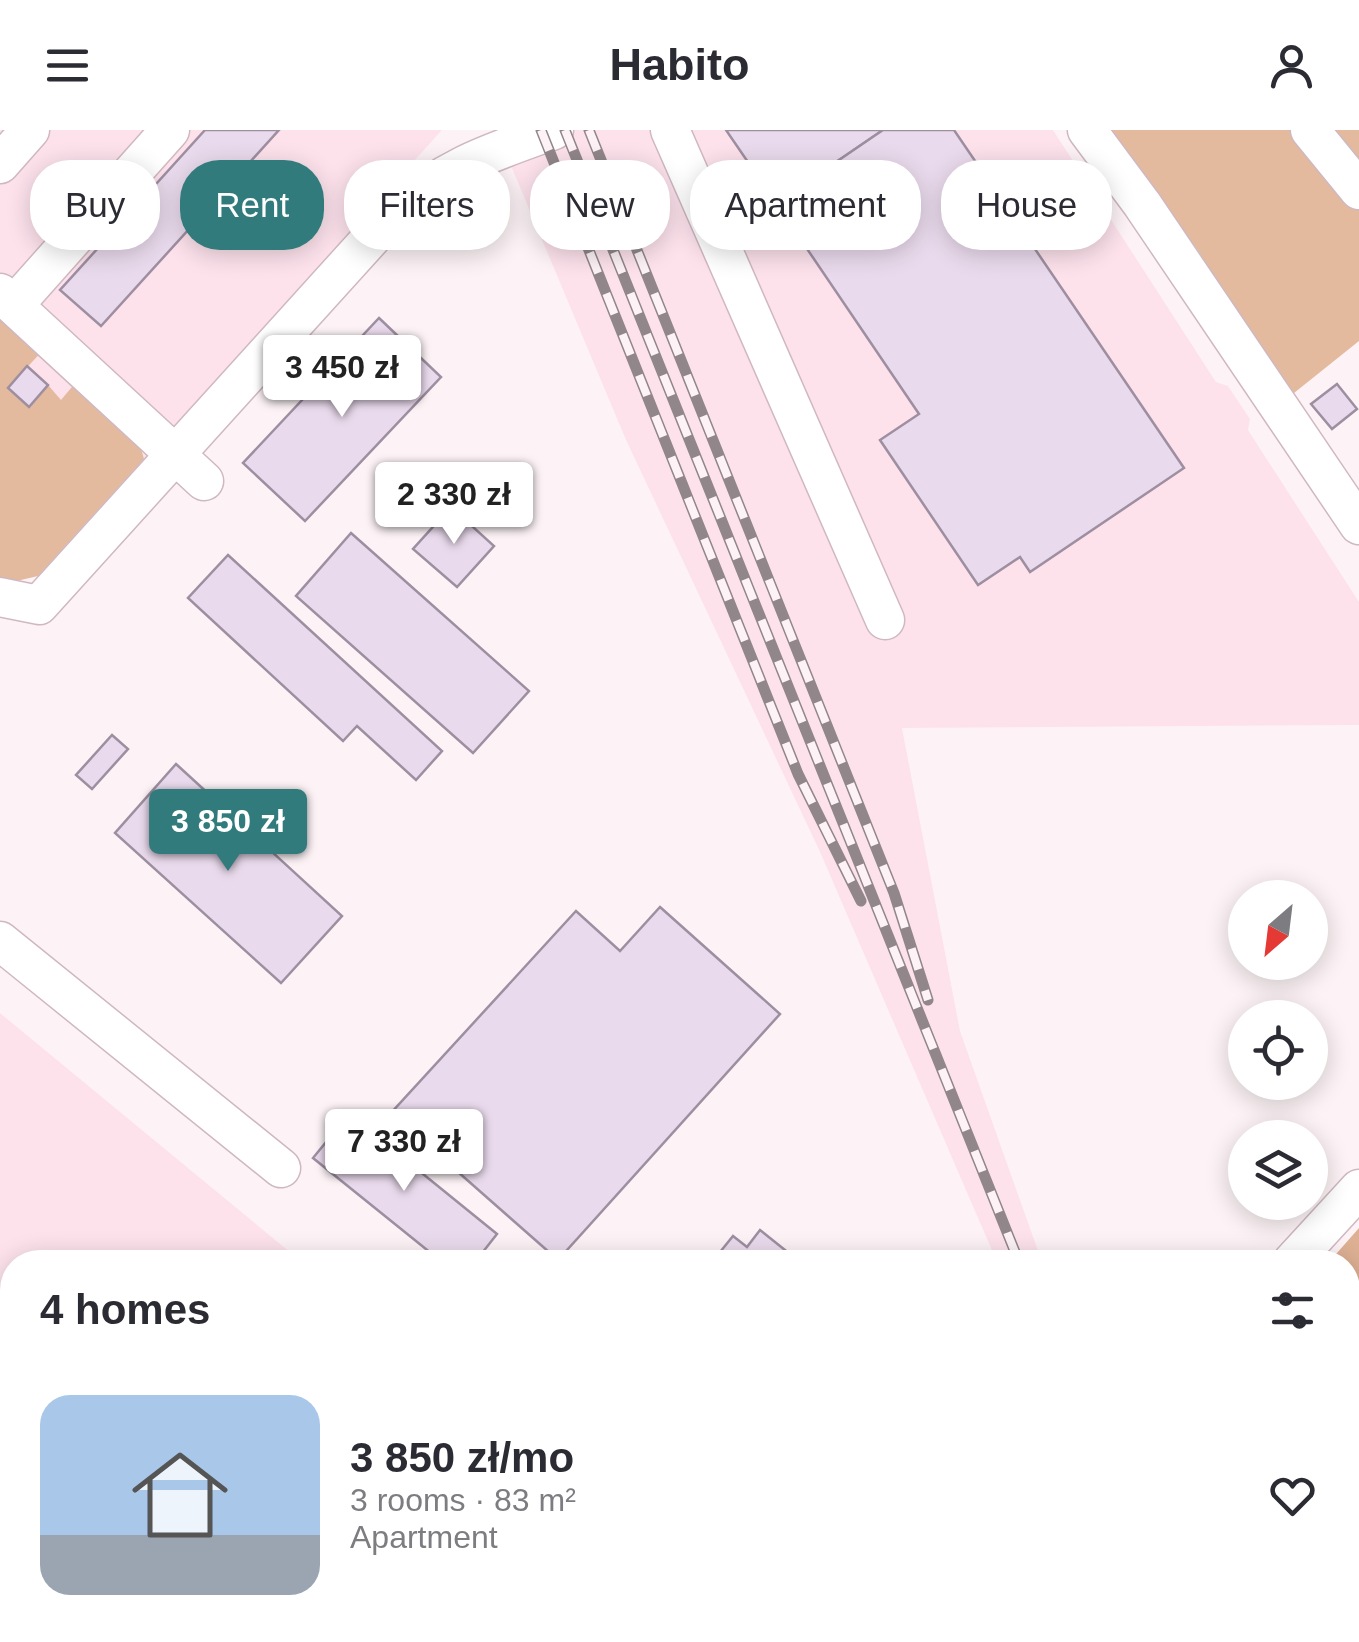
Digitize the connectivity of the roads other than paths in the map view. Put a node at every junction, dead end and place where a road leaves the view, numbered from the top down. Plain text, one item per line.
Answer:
1 (30, 130) edge
2 (554, 130) edge
3 (670, 130) edge
4 (1087, 130) edge
5 (1310, 130) edge
6 (158, 134) edge
7 (0, 164) edge
8 (1359, 190) edge
9 (7, 299) edge
10 (174, 454) junction
11 (1324, 473) junction
12 (204, 481) dead end
13 (1359, 496) edge
14 (1359, 525) edge
15 (0, 597) edge
16 (885, 620) dead end
17 (0, 941) edge
18 (280, 1168) dead end
19 (1359, 1189) edge
20 (1303, 1250) edge

1 - 7 street
2 - 10 street
3 - 16 street
4 - 11 street
5 - 8 street
6 - 9 street
9 - 10 street
10 - 12 street
10 - 15 street
11 - 13 street
11 - 14 street
17 - 18 street
19 - 20 street

